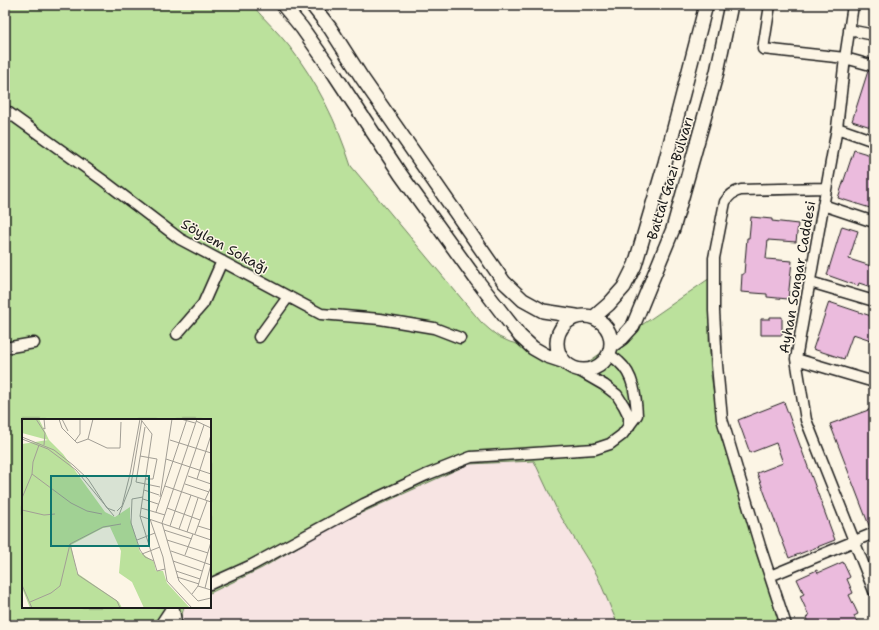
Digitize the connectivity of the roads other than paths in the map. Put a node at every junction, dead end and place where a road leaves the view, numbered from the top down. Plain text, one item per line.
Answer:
1 (283, 5) edge
2 (312, 5) edge
3 (706, 5) edge
4 (731, 5) edge
5 (770, 5) edge
6 (853, 5) edge
7 (849, 30) junction
8 (874, 35) edge
9 (845, 58) junction
10 (874, 66) edge
11 (5, 110) edge
12 (837, 128) junction
13 (874, 141) edge
14 (826, 188) junction
15 (823, 205) junction
16 (874, 222) edge
17 (222, 261) junction
18 (810, 282) junction
19 (288, 297) junction
20 (874, 301) edge
21 (576, 316) junction
22 (594, 317) junction
23 (177, 334) dead end
24 (260, 337) dead end
25 (460, 338) dead end
26 (34, 343) dead end
27 (5, 348) edge
28 (610, 350) junction
29 (796, 359) junction
30 (562, 361) junction
31 (578, 370) junction
32 (874, 382) edge
33 (629, 427) junction
34 (874, 533) edge
35 (854, 541) junction
36 (770, 576) junction
37 (211, 584) edge
38 (874, 591) edge
39 (171, 608) edge
40 (172, 608) edge
41 (160, 625) edge
42 (175, 625) edge
43 (786, 625) edge

1 - 30 street
2 - 21 street
3 - 22 street, Battal Gazi Bulvarı
4 - 28 street, Battal Gazi Bulvarı
5 - 9 street
6 - 7 street, Ayhan Songar Caddesi
7 - 8 street
7 - 9 street, Ayhan Songar Caddesi
9 - 10 street
9 - 12 street, Ayhan Songar Caddesi
11 - 17 street, Söylem Sokağı
12 - 13 street
12 - 14 street, Ayhan Songar Caddesi
14 - 15 street, Ayhan Songar Caddesi
14 - 36 street
15 - 16 street
15 - 18 street, Ayhan Songar Caddesi
17 - 19 street, Söylem Sokağı
17 - 23 street
18 - 20 street
18 - 29 street, Ayhan Songar Caddesi
19 - 24 street
19 - 25 street, Söylem Sokağı
21 - 22 street
21 - 30 street
22 - 28 street
26 - 27 street
28 - 31 street
28 - 33 street
29 - 32 street
29 - 35 street, Ayhan Songar Caddesi
30 - 31 street
31 - 33 street
33 - 37 street
34 - 35 street
35 - 36 street
35 - 38 street, Ayhan Songar Caddesi
36 - 43 street
39 - 41 street
40 - 42 street

